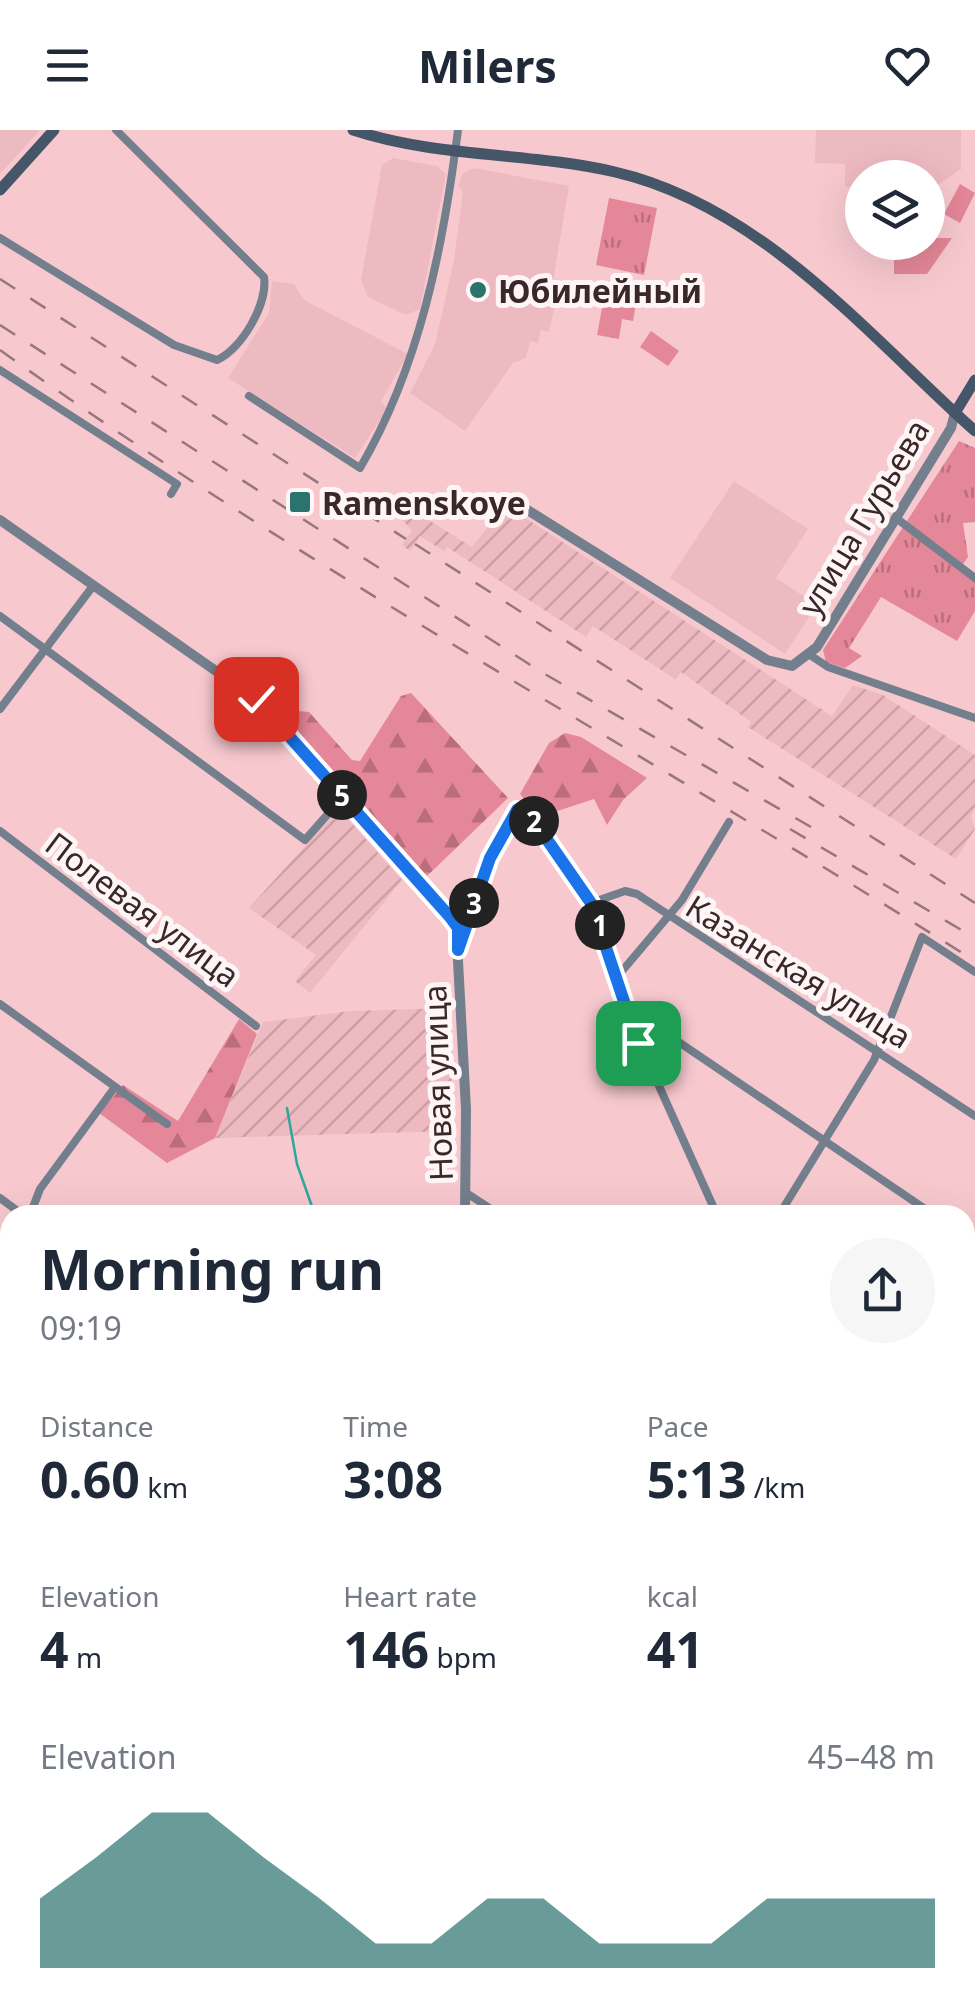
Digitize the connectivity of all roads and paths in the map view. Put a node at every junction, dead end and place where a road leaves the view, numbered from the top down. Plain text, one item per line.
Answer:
1 (54, 130) edge
2 (116, 130) edge
3 (353, 130) edge
4 (458, 130) edge
5 (456, 152) junction
6 (0, 190) edge
7 (0, 238) edge
8 (0, 370) edge
9 (975, 380) edge
10 (249, 396) dead end
11 (956, 413) junction
12 (975, 430) edge
13 (171, 494) dead end
14 (510, 498) dead end
15 (896, 518) junction
16 (0, 520) edge
17 (975, 578) edge
18 (93, 586) junction
19 (0, 616) edge
20 (45, 650) junction
21 (810, 655) junction
22 (0, 709) edge
23 (975, 718) edge
24 (343, 796) junction
25 (729, 822) dead end
26 (0, 831) edge
27 (591, 903) junction
28 (667, 918) junction
29 (458, 950) junction
30 (975, 972) edge
31 (617, 977) junction
32 (0, 1004) edge
33 (628, 1017) junction
34 (256, 1026) dead end
35 (875, 1048) junction
36 (114, 1087) junction
37 (975, 1116) edge
38 (167, 1124) dead end
39 (825, 1140) junction
40 (466, 1192) junction
41 (31, 1205) edge
42 (466, 1205) edge
43 (485, 1205) edge
44 (713, 1205) edge
45 (785, 1205) edge
46 (919, 1205) edge

1 - 6 main road
2 - 7 street
3 - 5 main road
4 - 5 street
5 - 10 street
5 - 11 main road
8 - 13 street
9 - 11 main road, улица Гурьева
11 - 12 main road
11 - 15 street, улица Гурьева
14 - 21 street, улица Гурьева
15 - 17 street
15 - 21 street, улица Гурьева
16 - 18 street
18 - 20 street
18 - 24 street
19 - 20 street
20 - 22 street
20 - 24 street
21 - 23 street
24 - 29 street
25 - 28 street
26 - 34 street, Полевая улица
27 - 28 street, Казанская улица
27 - 29 street
27 - 31 street
28 - 31 street
28 - 35 street, Казанская улица
29 - 40 street, Новая улица
30 - 35 street
31 - 33 street
32 - 36 street
33 - 39 street
33 - 44 street
35 - 37 street, Казанская улица
35 - 39 street
36 - 38 street
36 - 41 street
39 - 45 street
39 - 46 street
40 - 42 street, Новая улица
40 - 43 street

